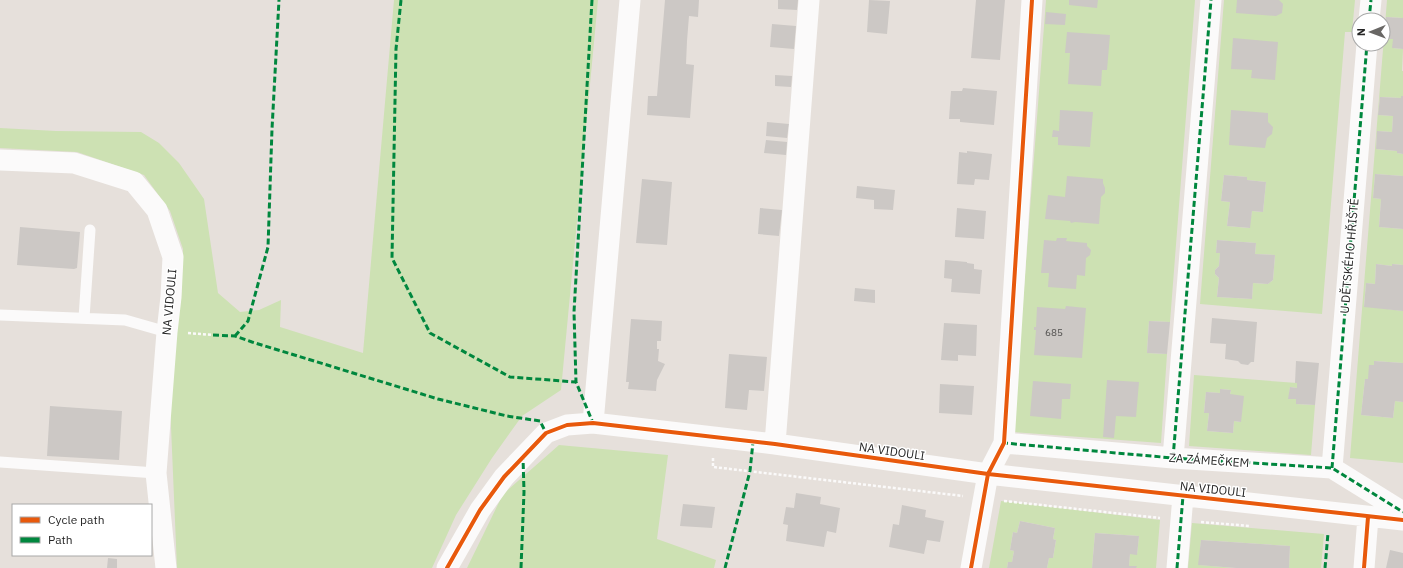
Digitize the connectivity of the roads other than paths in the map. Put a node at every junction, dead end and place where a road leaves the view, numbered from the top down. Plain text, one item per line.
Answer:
1 (630, 0) edge
2 (809, 0) edge
3 (1032, 0) edge
4 (1210, 0) edge
5 (1371, 0) edge
6 (1370, 12) edge
7 (1366, 52) edge
8 (0, 160) edge
9 (90, 230) dead end
10 (0, 315) edge
11 (84, 318) junction
12 (167, 332) junction
13 (593, 423) junction
14 (774, 444) junction
15 (1004, 444) junction
16 (1173, 458) junction
17 (0, 462) edge
18 (1332, 468) junction
19 (156, 473) junction
20 (988, 474) junction
21 (1183, 496) junction
22 (1403, 512) edge
23 (1368, 517) junction
24 (1403, 520) edge
25 (166, 568) edge
26 (447, 568) edge
27 (971, 568) edge
28 (1177, 568) edge
29 (1364, 568) edge

1 - 13 street
2 - 14 street
3 - 15 street
4 - 16 street
5 - 6 street
7 - 18 street, U DĚTSKÉHO HŘIŠTĚ
8 - 12 street, NA VIDOULI
9 - 11 lane
10 - 11 lane
11 - 12 lane
12 - 19 street, NA VIDOULI
13 - 14 street, NA VIDOULI
13 - 26 street, NA VIDOULI
14 - 20 street, NA VIDOULI
15 - 16 street, ZA ZÁMEČKEM
15 - 20 street
16 - 18 street, ZA ZÁMEČKEM
17 - 19 lane
18 - 22 street, ZA ZÁMEČKEM
19 - 25 street, NA VIDOULI
20 - 21 street, NA VIDOULI
20 - 27 street
21 - 23 street, NA VIDOULI
21 - 28 street
23 - 24 street, NA VIDOULI
23 - 29 street

